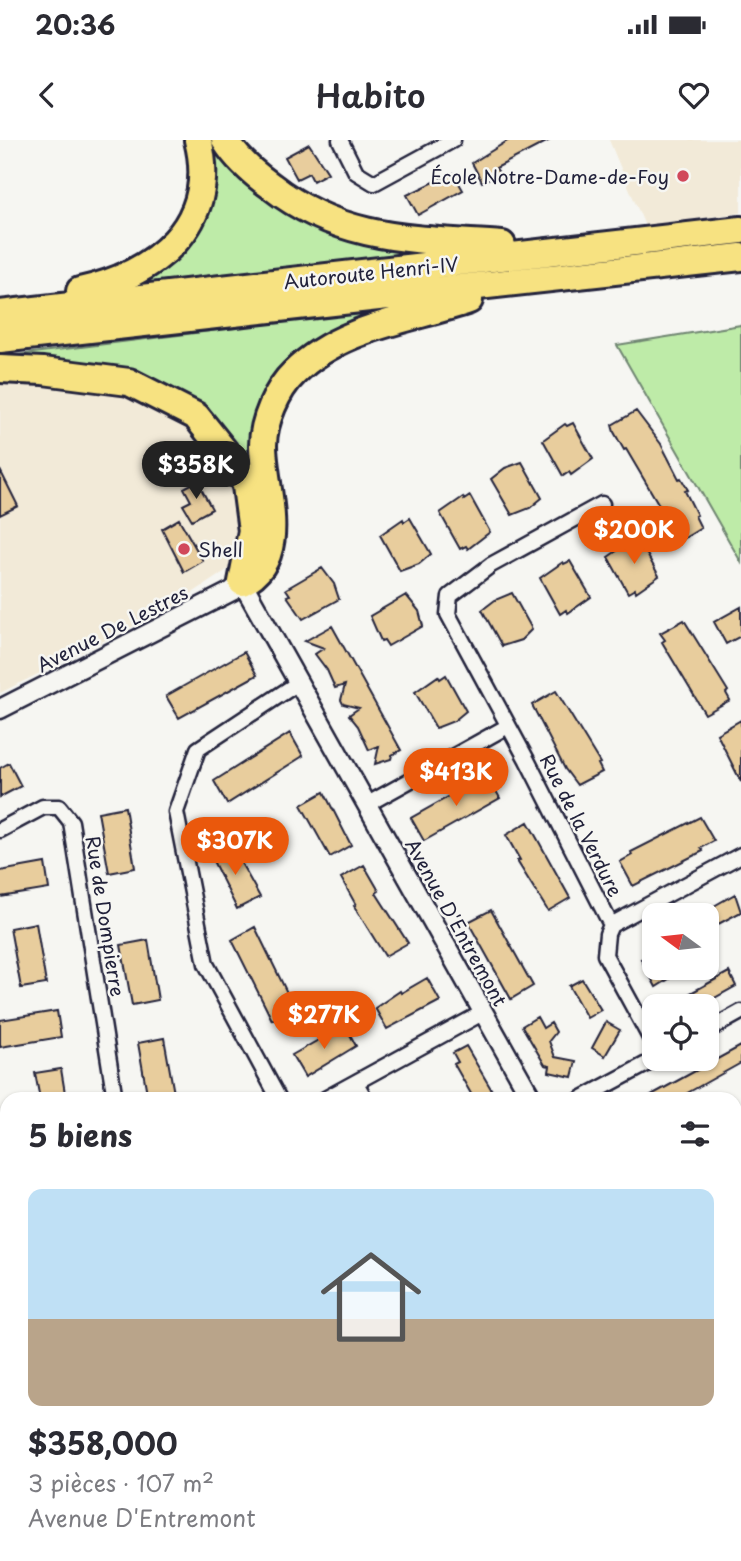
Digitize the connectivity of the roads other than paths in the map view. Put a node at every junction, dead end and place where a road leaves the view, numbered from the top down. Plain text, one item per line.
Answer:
1 (198, 140) edge
2 (225, 140) edge
3 (340, 140) edge
4 (453, 140) edge
5 (741, 230) edge
6 (567, 250) junction
7 (741, 257) edge
8 (518, 283) junction
9 (0, 312) edge
10 (0, 339) edge
11 (0, 369) edge
12 (602, 504) dead end
13 (242, 582) junction
14 (298, 683) junction
15 (0, 709) edge
16 (508, 726) junction
17 (366, 805) junction
18 (0, 830) edge
19 (741, 855) edge
20 (611, 925) junction
21 (484, 1012) junction
22 (741, 1012) edge
23 (642, 1023) edge
24 (719, 1024) edge
25 (642, 1066) edge
26 (356, 1083) junction
27 (114, 1092) edge
28 (275, 1092) edge
29 (339, 1092) edge
30 (361, 1092) edge
31 (528, 1092) edge
32 (594, 1092) edge

1 - 9 highway
2 - 6 highway
3 - 4 street
5 - 6 highway, Autoroute Henri-IV
6 - 9 highway, Autoroute Henri-IV
7 - 8 highway, Autoroute Henri-IV
8 - 10 highway, Autoroute Henri-IV
8 - 13 highway
11 - 13 highway
12 - 16 street, Rue de la Verdure
13 - 14 street, Avenue D'Entremont
13 - 15 street, Avenue De Lestres
14 - 17 street, Avenue D'Entremont
14 - 28 street
16 - 17 street
16 - 20 street, Rue de la Verdure
17 - 21 street, Avenue D'Entremont
18 - 27 street, Rue de Dompierre
19 - 20 street
20 - 23 street, Rue de la Verdure
21 - 26 street
21 - 31 street, Avenue D'Entremont
22 - 24 street
25 - 32 street
26 - 29 street
26 - 30 street

